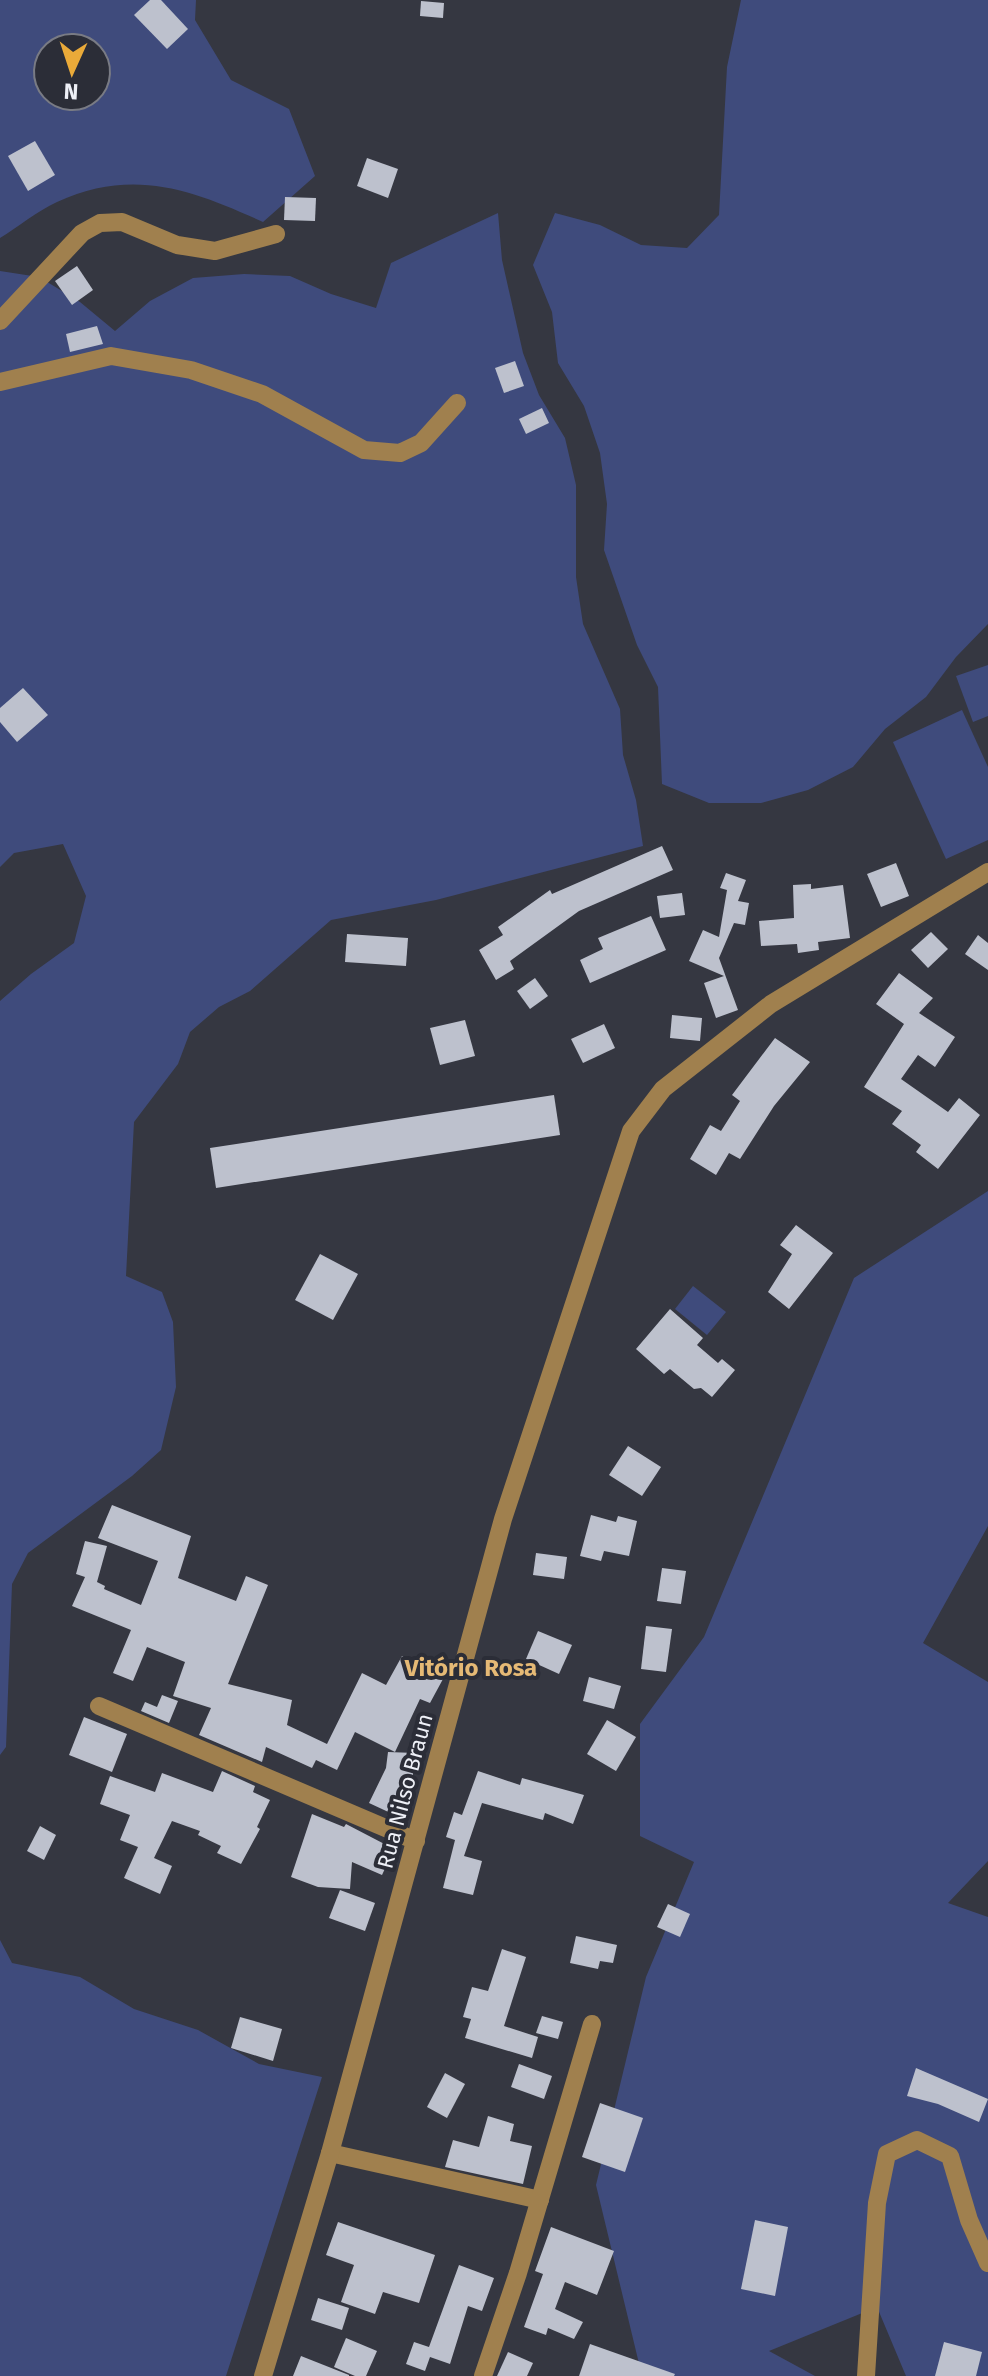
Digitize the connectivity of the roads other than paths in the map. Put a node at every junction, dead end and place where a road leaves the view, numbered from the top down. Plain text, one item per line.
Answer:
1 (276, 234) dead end
2 (0, 321) edge
3 (0, 382) edge
4 (457, 403) dead end
5 (988, 872) edge
6 (99, 1706) dead end
7 (416, 1841) junction
8 (592, 2024) dead end
9 (330, 2153) junction
10 (540, 2200) junction
11 (988, 2263) edge
12 (263, 2376) edge
13 (483, 2376) edge
14 (866, 2376) edge

1 - 2 street
3 - 4 street
5 - 7 street, Rua Nilso Braun
6 - 7 street
7 - 9 street, Rua Nilso Braun
8 - 10 street
9 - 10 street
9 - 12 street, Rua Nilso Braun
10 - 13 street
11 - 14 street

